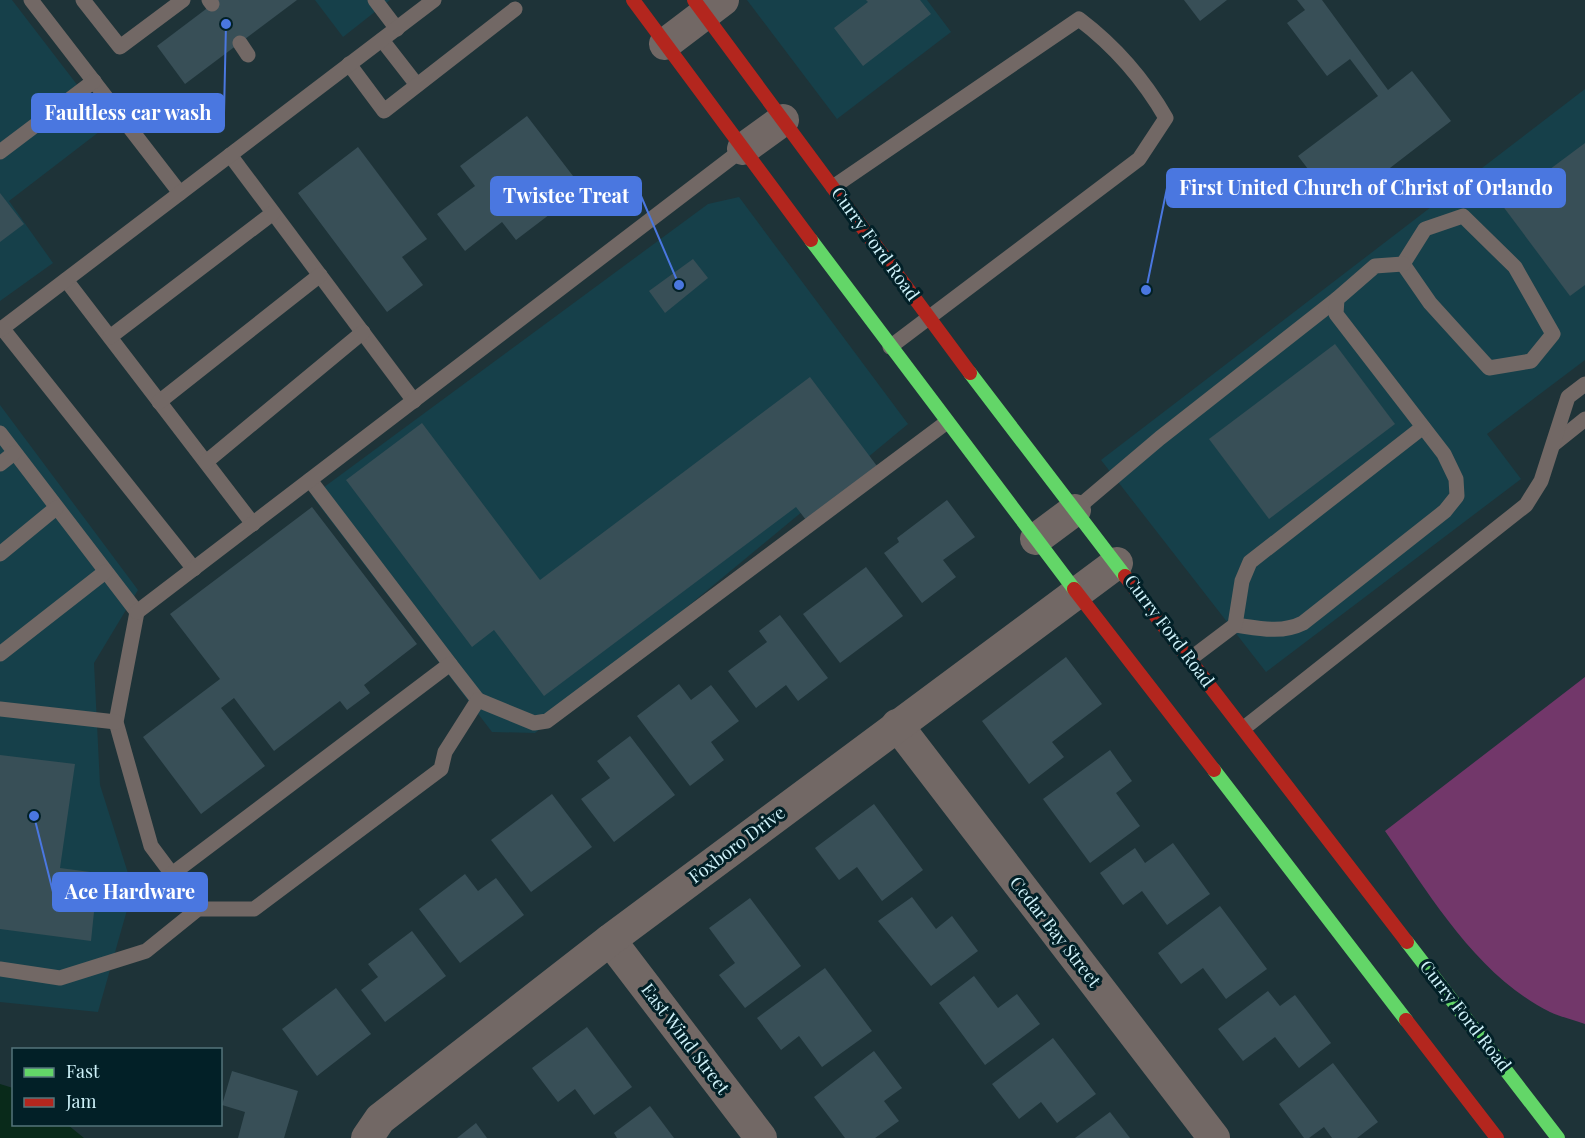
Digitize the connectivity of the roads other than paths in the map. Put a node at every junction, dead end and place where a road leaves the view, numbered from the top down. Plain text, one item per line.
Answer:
1 (31, 0) edge
2 (84, 0) edge
3 (183, 0) edge
4 (375, 0) edge
5 (434, 0) edge
6 (633, 0) edge
7 (707, 5) edge
8 (515, 9) dead end
9 (397, 29) junction
10 (382, 40) junction
11 (665, 44) junction
12 (349, 64) junction
13 (94, 81) junction
14 (417, 85) junction
15 (783, 120) junction
16 (743, 149) junction
17 (0, 152) edge
18 (230, 155) junction
19 (833, 187) junction
20 (180, 193) junction
21 (273, 213) junction
22 (1403, 264) junction
23 (320, 275) junction
24 (66, 280) junction
25 (1337, 299) junction
26 (928, 317) junction
27 (1, 329) edge
28 (363, 332) junction
29 (110, 337) junction
30 (890, 347) junction
31 (1585, 384) edge
32 (414, 400) junction
33 (159, 402) junction
34 (1585, 419) edge
35 (947, 422) junction
36 (1423, 427) junction
37 (0, 434) edge
38 (1554, 444) junction
39 (14, 453) junction
40 (206, 462) junction
41 (0, 464) edge
42 (310, 480) junction
43 (56, 508) junction
44 (1075, 510) junction
45 (253, 524) junction
46 (1036, 539) junction
47 (0, 554) edge
48 (1117, 563) junction
49 (194, 569) junction
50 (105, 572) junction
51 (1077, 593) junction
52 (137, 612) junction
53 (1235, 625) junction
54 (0, 654) edge
55 (1190, 659) junction
56 (450, 664) junction
57 (478, 700) junction
58 (0, 709) edge
59 (116, 722) junction
60 (897, 725) junction
61 (1244, 728) junction
62 (172, 874) junction
63 (198, 909) junction
64 (610, 940) junction
65 (0, 969) edge
66 (367, 1138) edge
67 (761, 1138) edge
68 (1214, 1138) edge
69 (1497, 1138) edge
70 (1558, 1138) edge

1 - 13 lane
2 - 3 lane
4 - 9 lane
5 - 9 lane
6 - 11 main road
7 - 11 street
7 - 15 main road, Curry Ford Road
8 - 14 lane
9 - 10 lane
10 - 12 lane
10 - 14 lane
11 - 16 main road
12 - 14 lane
12 - 18 lane
13 - 17 lane
13 - 20 lane
15 - 16 street
15 - 19 main road, Curry Ford Road
16 - 30 main road
16 - 32 lane
18 - 20 lane
18 - 21 lane
19 - 26 main road, Curry Ford Road
19 - 26 lane
20 - 24 lane
21 - 23 lane
21 - 29 lane
22 - 22 lane
22 - 25 lane
23 - 28 lane
23 - 33 lane
24 - 27 lane
24 - 29 lane
25 - 36 lane
25 - 44 lane
26 - 30 lane
26 - 44 main road, Curry Ford Road
27 - 49 lane
28 - 32 lane
28 - 40 lane
29 - 33 lane
30 - 35 main road
31 - 38 lane
32 - 42 lane
33 - 40 lane
34 - 38 lane
35 - 46 main road
35 - 57 lane
36 - 53 lane
36 - 53 lane
37 - 39 lane
38 - 61 lane
39 - 41 lane
39 - 43 lane
40 - 45 lane
42 - 45 lane
42 - 56 lane
43 - 47 lane
43 - 50 lane
44 - 46 street
44 - 48 main road, Curry Ford Road
45 - 49 lane
46 - 51 main road
48 - 51 street, Foxboro Drive
48 - 55 main road, Curry Ford Road
49 - 52 lane
50 - 52 lane
50 - 54 lane
51 - 60 street, Foxboro Drive
51 - 69 main road
52 - 59 lane
53 - 55 lane
55 - 61 main road, Curry Ford Road
56 - 57 lane
56 - 62 lane
57 - 63 lane
58 - 59 lane
59 - 62 lane
60 - 64 street, Foxboro Drive
60 - 68 street, Cedar Bay Street
61 - 70 main road, Curry Ford Road
62 - 63 lane
63 - 65 lane
64 - 66 street, Foxboro Drive
64 - 67 street, East Wind Street

